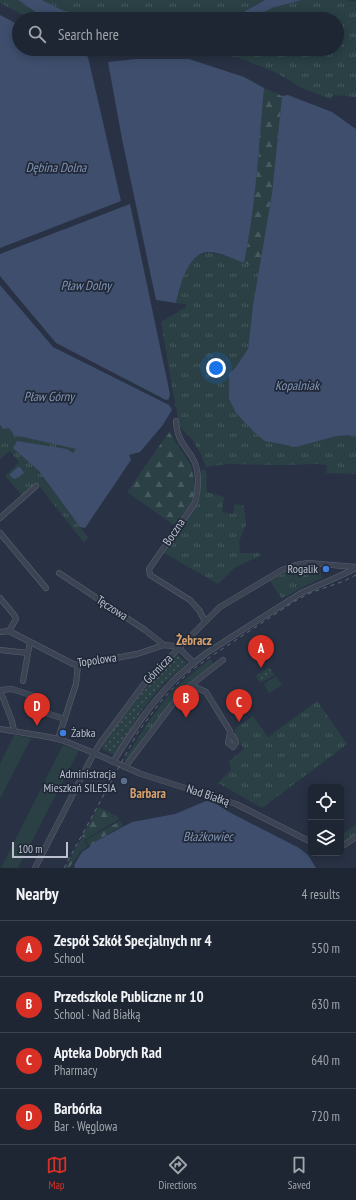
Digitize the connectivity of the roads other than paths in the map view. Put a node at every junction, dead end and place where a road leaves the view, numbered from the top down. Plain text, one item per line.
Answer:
1 (176, 421) dead end
2 (36, 486) dead end
3 (0, 518) edge
4 (0, 533) edge
5 (356, 567) edge
6 (59, 573) dead end
7 (46, 588) dead end
8 (0, 598) edge
9 (205, 621) junction
10 (9, 631) junction
11 (0, 632) edge
12 (30, 642) junction
13 (164, 645) junction
14 (179, 648) junction
15 (0, 650) edge
16 (28, 653) junction
17 (223, 660) dead end
18 (194, 663) junction
19 (78, 665) junction
20 (23, 681) dead end
21 (191, 685) junction
22 (0, 690) edge
23 (65, 718) junction
24 (0, 729) edge
25 (14, 731) junction
26 (230, 733) dead end
27 (58, 739) junction
28 (94, 753) junction
29 (113, 762) junction
30 (125, 767) junction
31 (356, 837) edge
32 (308, 840) edge
33 (344, 845) edge
34 (35, 868) edge

1 - 9 street, Boczna
2 - 3 street
4 - 7 street
5 - 9 street, Górnicza
5 - 18 street, Górnicza
6 - 13 street, Tęczowa
8 - 10 street
9 - 14 street, Górnicza
10 - 11 street
10 - 12 street, Topolowa
12 - 16 street
12 - 19 street, Topolowa
13 - 14 street, Topolowa
13 - 19 street, Topolowa
14 - 18 street
14 - 28 street, Górnicza
15 - 16 street
16 - 20 street
17 - 21 street
18 - 29 street, Górnicza
19 - 23 street
21 - 26 street
21 - 30 street
22 - 23 street
22 - 25 street
23 - 27 street
24 - 25 street, Nad Białką
25 - 27 street, Nad Białką
27 - 28 street, Nad Białką
28 - 29 street, Nad Białką
28 - 34 street, Górnicza
29 - 30 street, Nad Białką
30 - 32 street, Nad Białką
31 - 33 street

